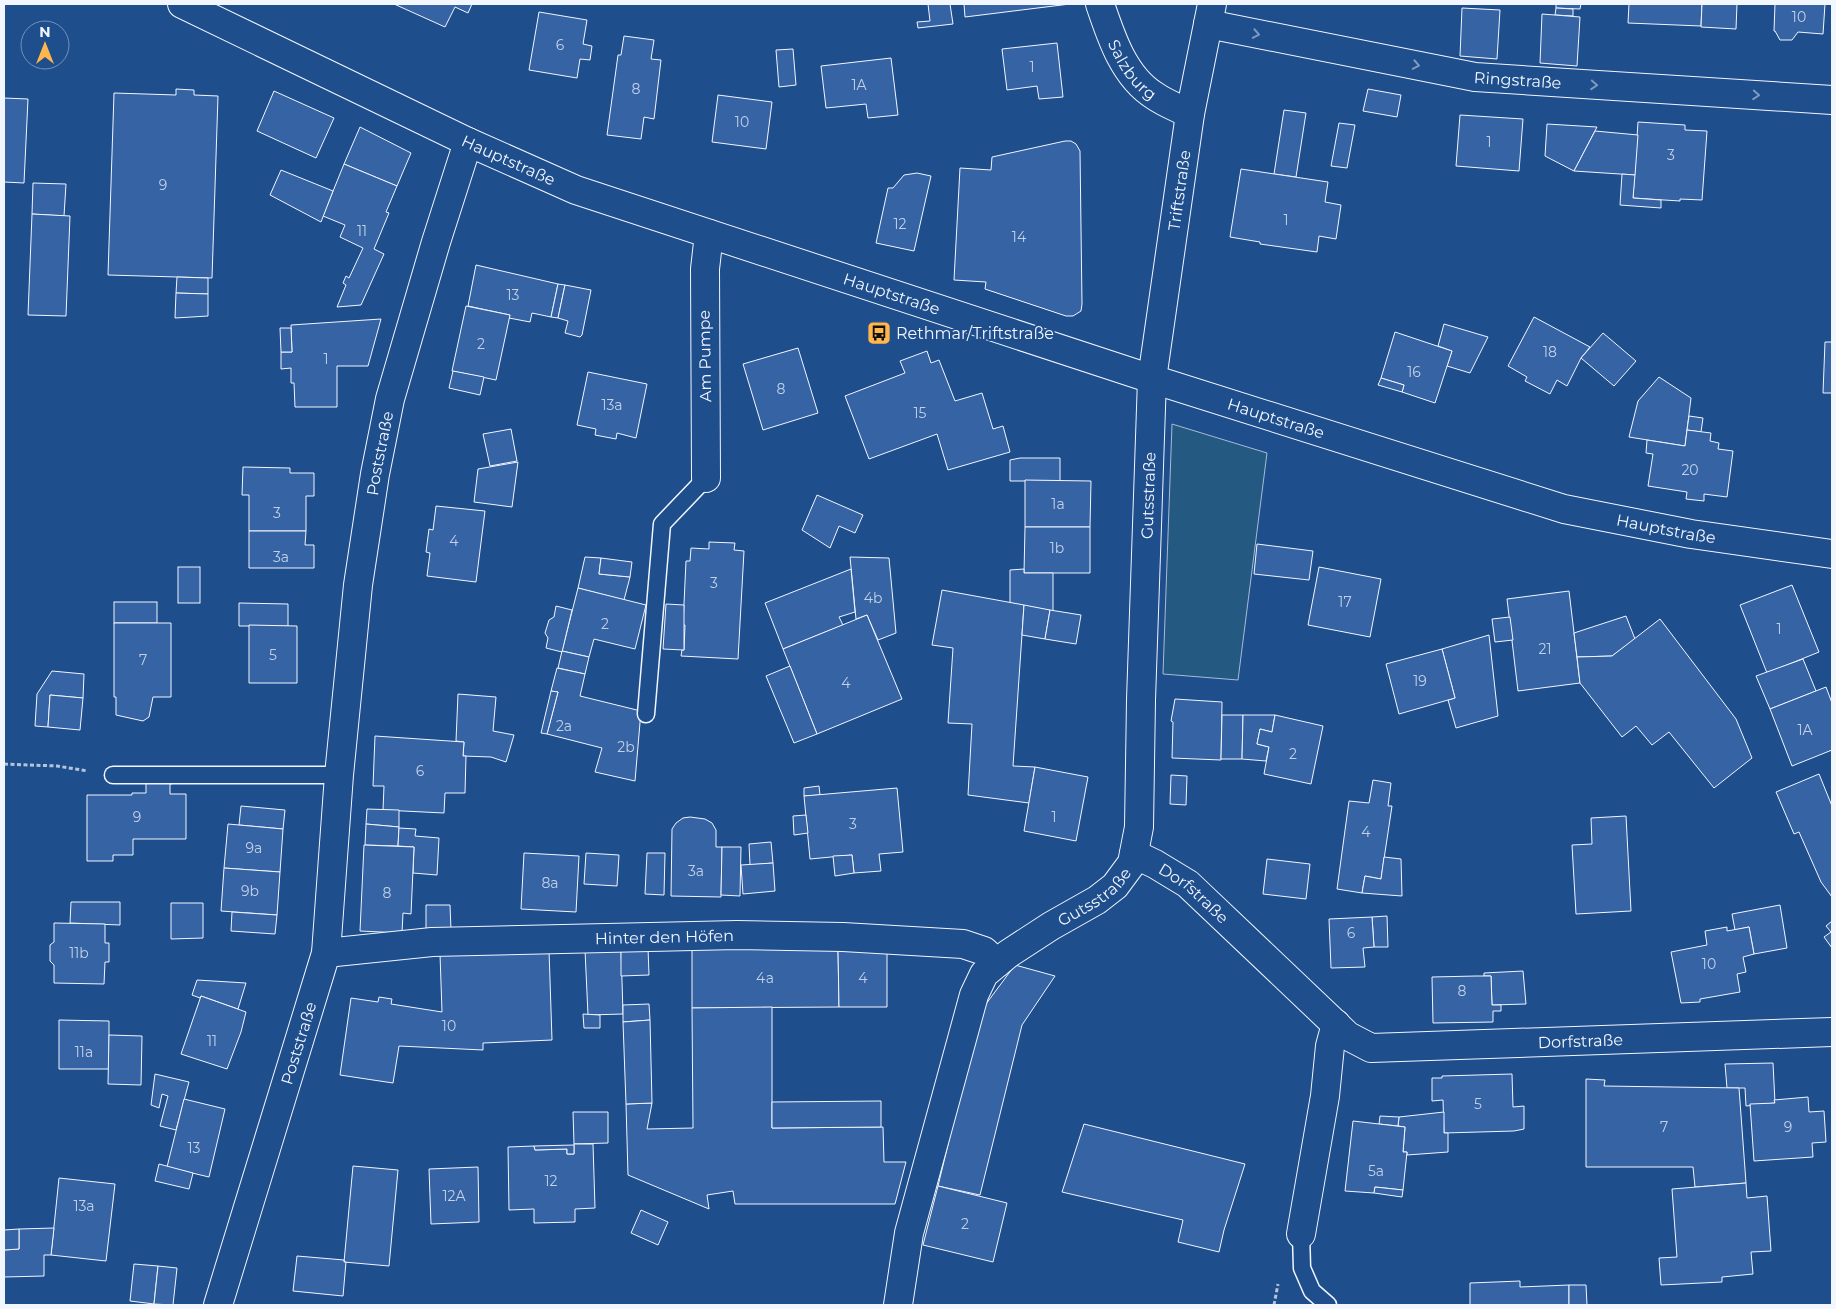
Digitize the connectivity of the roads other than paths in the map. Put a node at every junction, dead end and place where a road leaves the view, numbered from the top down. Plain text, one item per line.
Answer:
1 (182, 4) edge
2 (1100, 4) edge
3 (1210, 14) edge
4 (1832, 100) edge
5 (1190, 114) junction
6 (468, 142) junction
7 (709, 234) junction
8 (1152, 379) junction
9 (706, 478) joint
10 (1832, 554) edge
11 (646, 714) dead end
12 (113, 775) road end
13 (339, 775) junction
14 (1134, 854) junction
15 (326, 953) junction
16 (998, 963) junction
17 (1336, 1024) junction
18 (1832, 1032) edge
19 (1301, 1234) joint
20 (218, 1305) edge
21 (898, 1305) edge
22 (1328, 1305) edge

1 - 6 street, Hauptstraße
2 - 5 street, Salzburg
3 -> 4 street, Ringstraße
3 - 5 street, Triftstraße
5 - 8 street, Triftstraße
6 - 7 street, Hauptstraße
6 - 13 street, Poststraße
7 - 8 street, Hauptstraße
7 - 9 street, Am Pumpe
8 - 10 street, Hauptstraße
8 - 14 street, Gutsstraße
9 - 11 lane
12 - 13 lane
13 - 15 street, Poststraße
14 - 16 street, Gutsstraße
14 - 17 street, Dorfstraße
15 - 16 street, Hinter den Höfen
15 - 20 street, Poststraße
16 - 21 street, Gutsstraße
17 - 18 street, Dorfstraße
17 - 19 street
19 - 22 lane

